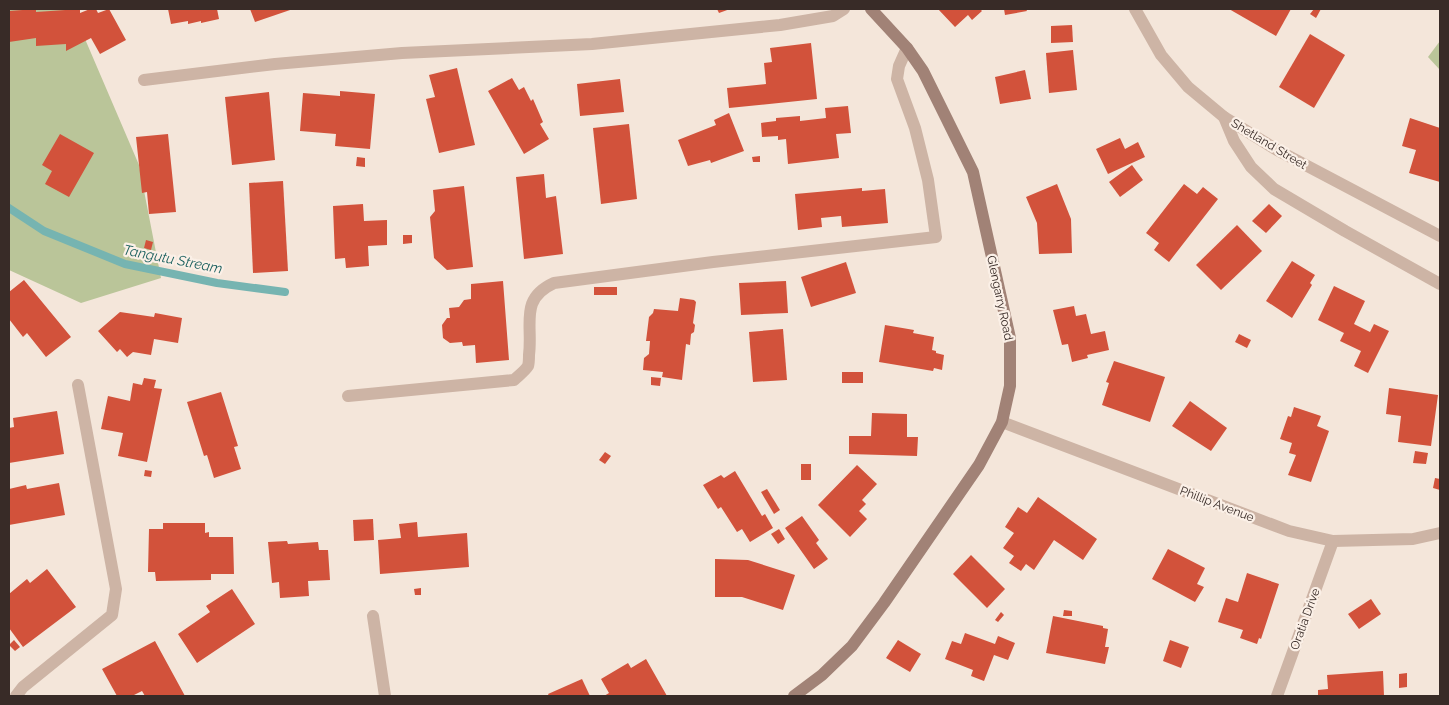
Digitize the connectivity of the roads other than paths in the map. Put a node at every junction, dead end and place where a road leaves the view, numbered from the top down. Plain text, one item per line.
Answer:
1 (844, 9) edge
2 (871, 9) edge
3 (1136, 9) edge
4 (907, 48) junction
5 (144, 80) dead end
6 (1224, 117) junction
7 (1440, 236) edge
8 (1440, 284) edge
9 (78, 385) dead end
10 (348, 396) dead end
11 (1002, 422) junction
12 (1440, 533) edge
13 (1333, 541) junction
14 (373, 616) dead end
15 (16, 696) edge
16 (385, 696) edge
17 (794, 696) edge
18 (1277, 696) edge

1 - 5 street
2 - 4 main road, Glengarry Road
3 - 6 street, Shetland Street
4 - 10 street
4 - 11 main road, Glengarry Road
6 - 7 street, Shetland Street
6 - 8 street
9 - 15 street
11 - 13 street, Phillip Avenue
11 - 17 main road, Glengarry Road
12 - 13 street, Phillip Avenue
13 - 18 street, Oratia Drive
14 - 16 street

